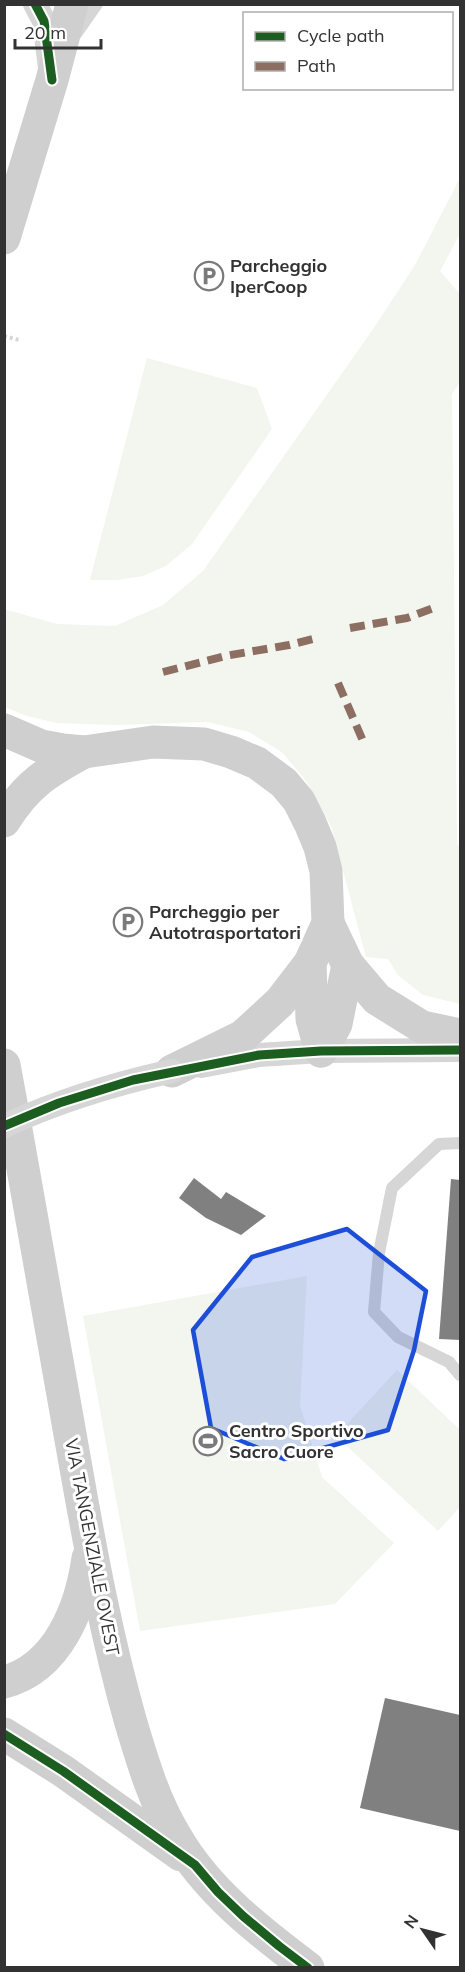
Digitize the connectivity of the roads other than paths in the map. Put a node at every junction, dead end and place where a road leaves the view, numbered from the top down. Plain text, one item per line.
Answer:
1 (35, 4) edge
2 (72, 4) edge
3 (97, 4) edge
4 (55, 69) junction
5 (4, 238) edge
6 (4, 730) edge
7 (84, 752) junction
8 (4, 821) edge
9 (328, 923) junction
10 (310, 963) junction
11 (348, 965) junction
12 (460, 1035) edge
13 (460, 1050) edge
14 (321, 1051) junction
15 (4, 1065) edge
16 (172, 1071) junction
17 (4, 1126) edge
18 (460, 1143) edge
19 (460, 1375) edge
20 (90, 1548) junction
21 (4, 1682) edge
22 (4, 1734) edge
23 (195, 1865) junction
24 (308, 1968) edge

1 - 4 street
2 - 4 main road
3 - 4 lane
4 - 5 main road
6 - 7 main road
7 - 8 main road
7 - 9 main road
9 - 10 main road
9 - 11 main road
10 - 14 main road
10 - 16 main road
11 - 12 main road
11 - 14 main road
13 - 14 street
14 - 16 street
15 - 20 main road, VIA TANGENZIALE OVEST
16 - 17 street, bridge
18 - 19 lane
20 - 21 main road
20 - 23 main road, VIA TANGENZIALE OVEST
22 - 23 main road
23 - 24 main road, VIA TANGENZIALE OVEST

